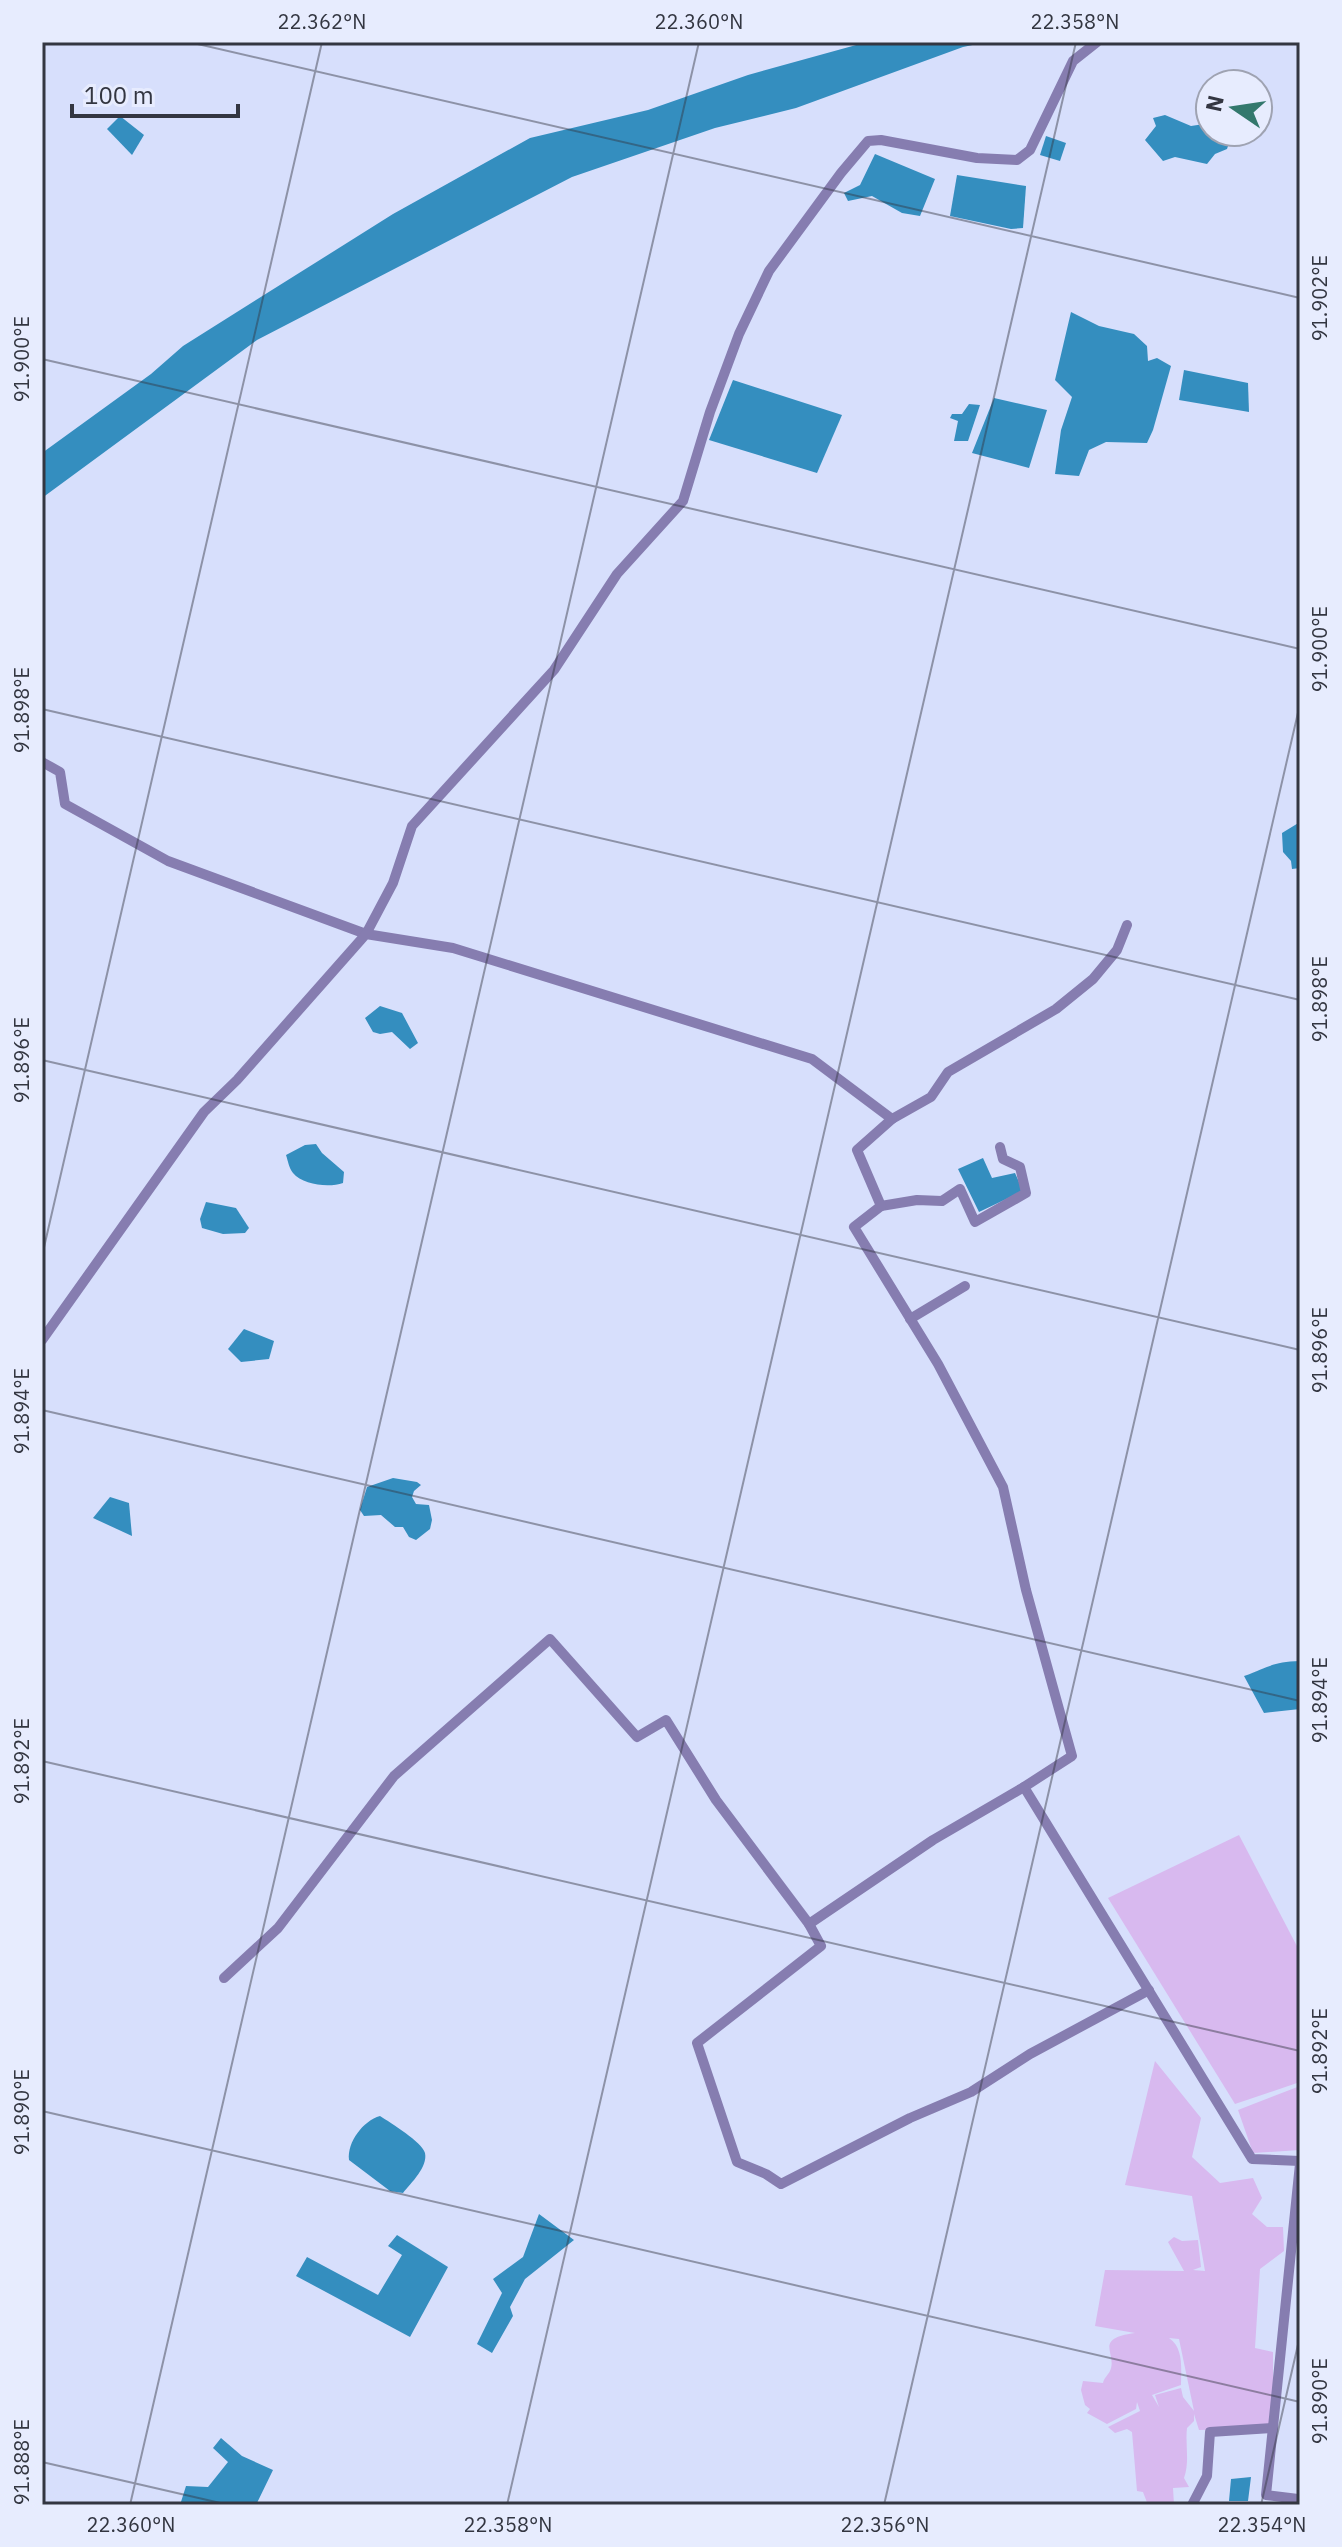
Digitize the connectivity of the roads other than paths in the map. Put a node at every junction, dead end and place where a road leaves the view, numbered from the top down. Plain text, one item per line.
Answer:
1 (1097, 42) edge
2 (42, 762) edge
3 (1127, 925) dead end
4 (366, 934) junction
5 (892, 1119) junction
6 (1000, 1147) dead end
7 (881, 1206) junction
8 (965, 1286) dead end
9 (910, 1319) junction
10 (42, 1340) edge
11 (1024, 1787) junction
12 (809, 1924) junction
13 (224, 1978) dead end
14 (1149, 1990) junction
15 (1300, 2163) edge
16 (1273, 2428) junction
17 (1298, 2498) edge
18 (1192, 2505) edge

1 - 4 street
2 - 4 street
3 - 5 street
4 - 5 street
4 - 10 street
5 - 7 street
6 - 7 street
7 - 9 street
8 - 9 street
9 - 11 street
11 - 12 street
11 - 14 street
12 - 13 street
12 - 14 street
14 - 15 street
15 - 16 street
16 - 17 street
16 - 18 street

